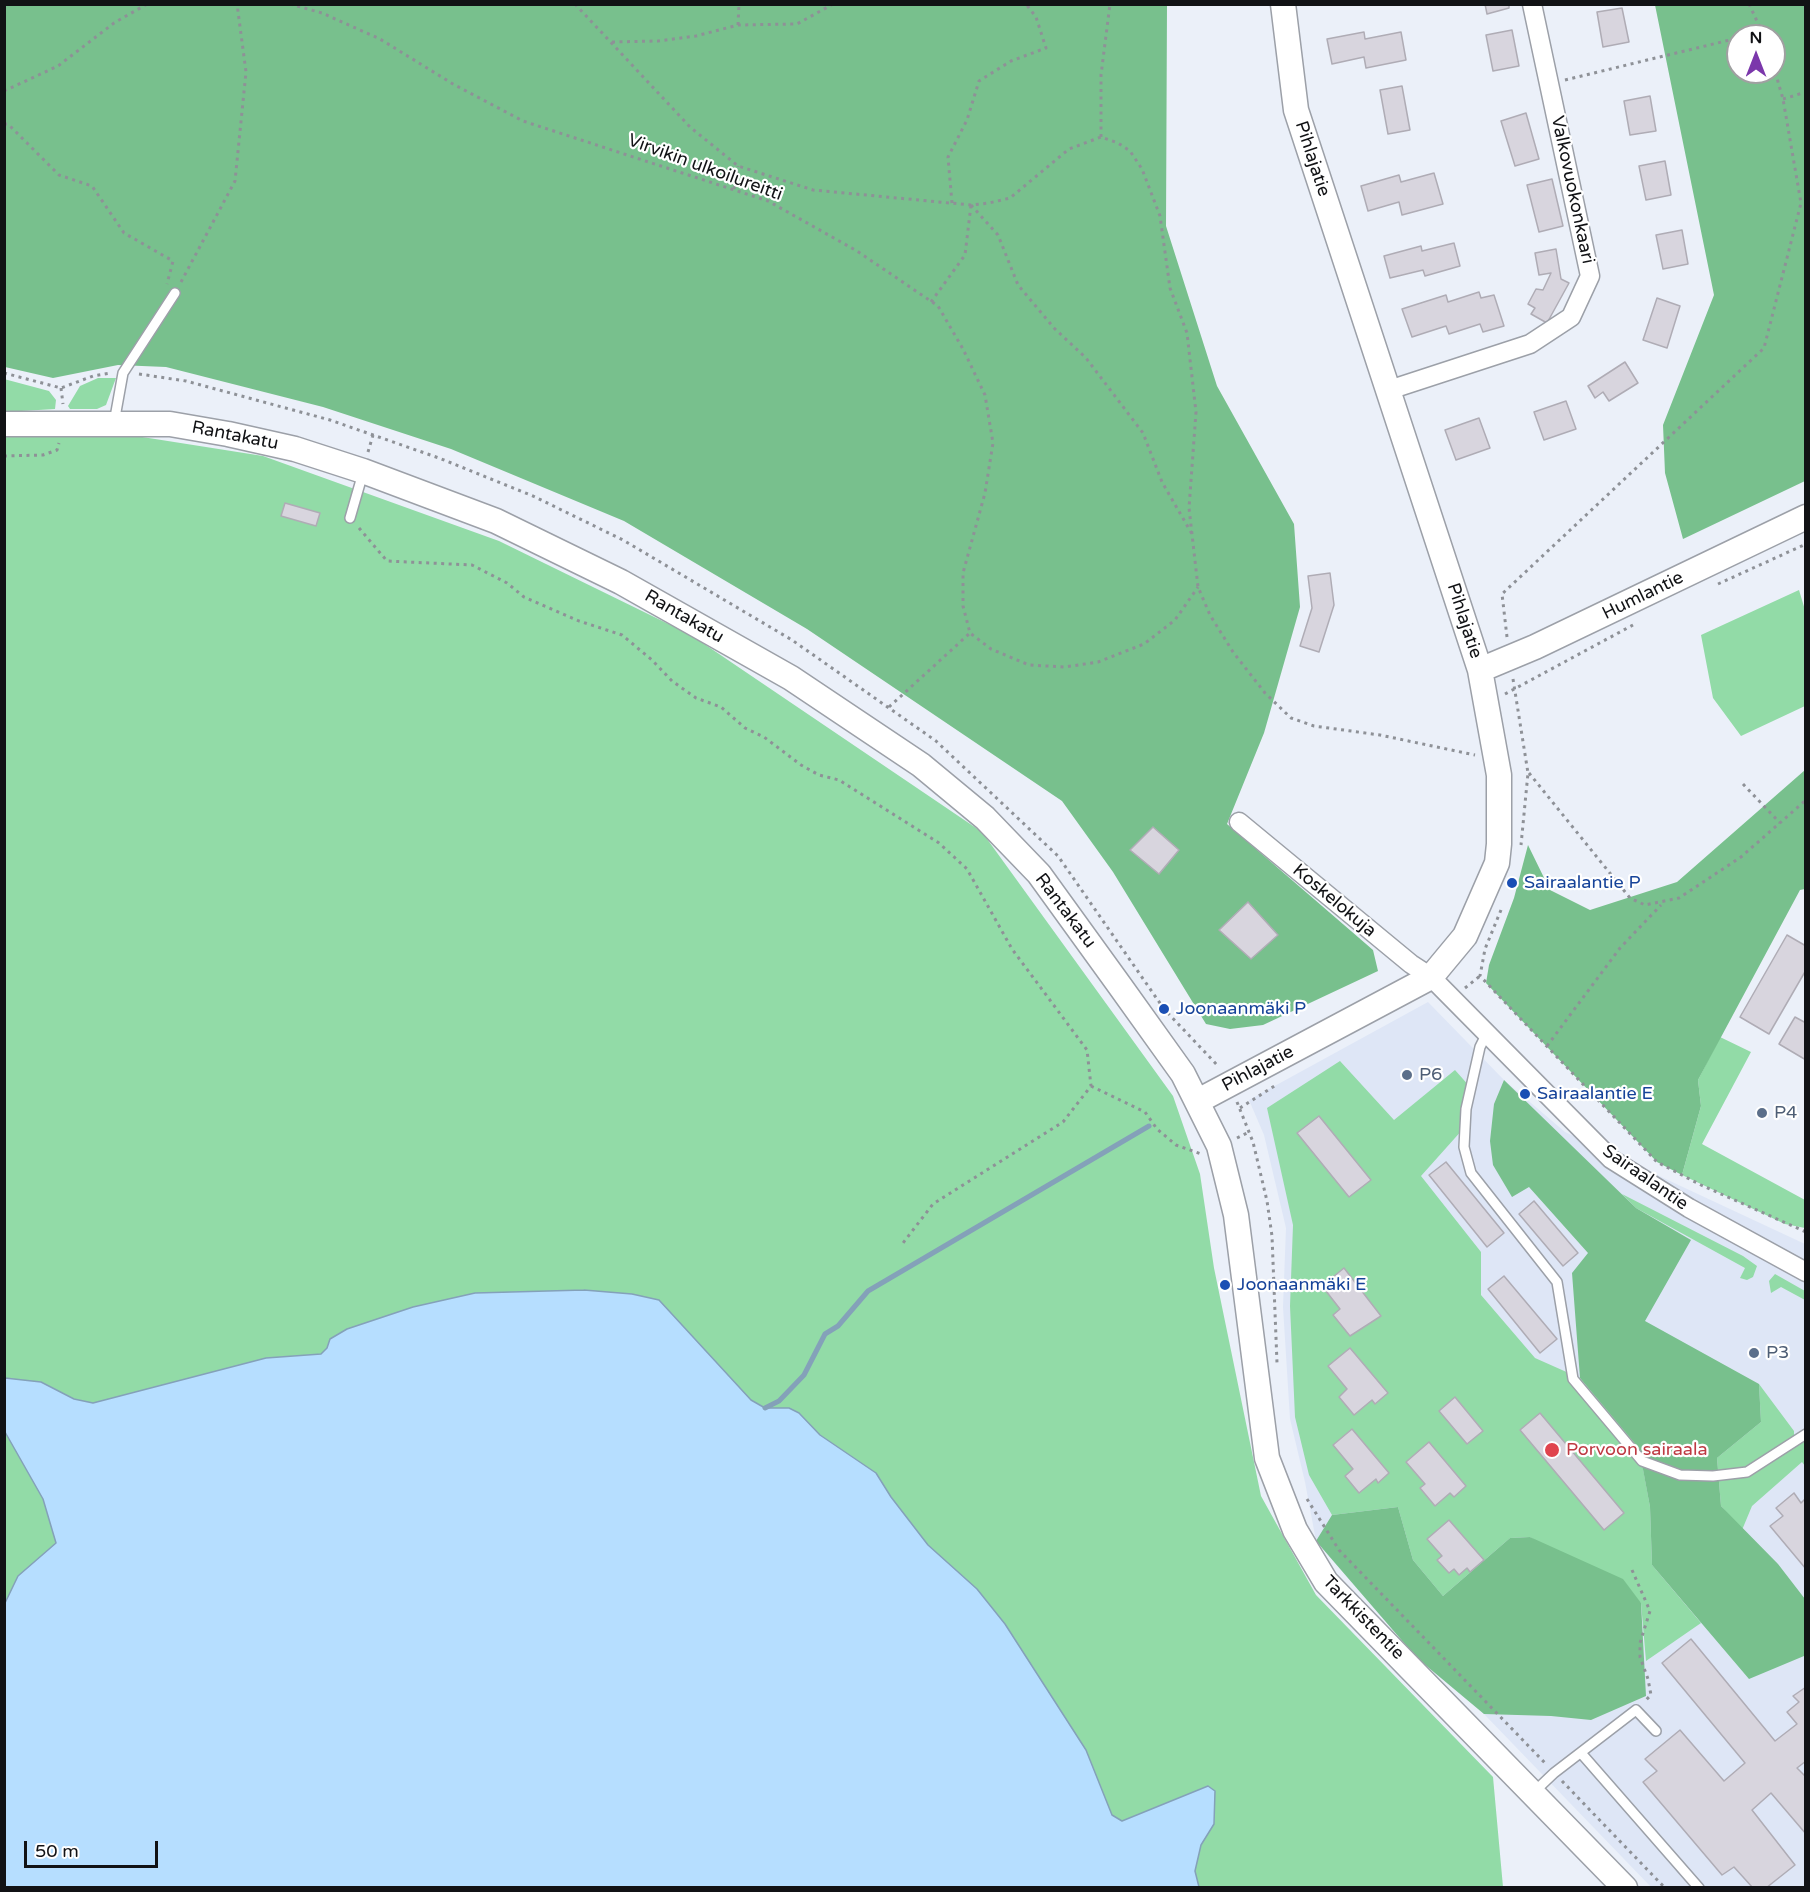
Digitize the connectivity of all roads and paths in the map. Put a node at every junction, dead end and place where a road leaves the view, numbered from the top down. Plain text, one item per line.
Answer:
1 (147, 4) edge
2 (237, 4) edge
3 (290, 4) edge
4 (575, 4) edge
5 (740, 4) edge
6 (833, 4) edge
7 (1026, 4) edge
8 (1110, 4) edge
9 (1283, 4) edge
10 (1532, 4) edge
11 (1749, 4) edge
12 (1754, 4) edge
13 (1755, 16) junction
14 (1759, 24) edge
15 (738, 25) junction
16 (1726, 41) edge
17 (612, 42) junction
18 (1549, 84) junction
19 (1779, 84) edge
20 (4, 91) edge
21 (1806, 92) edge
22 (1783, 99) junction
23 (4, 124) edge
24 (1101, 137) junction
25 (738, 166) junction
26 (734, 189) junction
27 (952, 202) junction
28 (971, 205) junction
29 (175, 293) joint
30 (932, 302) junction
31 (159, 317) junction
32 (4, 373) edge
33 (123, 373) junction
34 (1386, 391) junction
35 (66, 422) junction
36 (114, 423) junction
37 (4, 424) edge
38 (4, 456) edge
39 (363, 471) junction
40 (1806, 517) edge
41 (350, 518) joint
42 (1192, 535) junction
43 (1806, 544) edge
44 (1198, 587) junction
45 (1712, 587) dead end
46 (1639, 622) dead end
47 (970, 633) junction
48 (1510, 658) junction
49 (1480, 670) junction
50 (1514, 692) junction
51 (1487, 700) junction
52 (889, 708) junction
53 (1482, 757) dead end
54 (1528, 773) junction
55 (1743, 784) dead end
56 (1806, 800) edge
57 (1239, 822) dead end
58 (1780, 823) junction
59 (1520, 855) dead end
60 (1662, 904) junction
61 (1503, 905) dead end
62 (1431, 977) junction
63 (1487, 1033) junction
64 (1547, 1046) junction
65 (1228, 1060) dead end
66 (1223, 1075) junction
67 (1091, 1086) junction
68 (1198, 1101) junction
69 (1199, 1154) dead end
70 (1806, 1232) edge
71 (903, 1243) dead end
72 (1806, 1272) edge
73 (1278, 1374) dead end
74 (1806, 1434) edge
75 (1304, 1494) dead end
76 (1632, 1570) dead end
77 (1636, 1710) junction
78 (1656, 1731) dead end
79 (1581, 1753) junction
80 (1554, 1773) junction
81 (1534, 1792) junction
82 (1625, 1887) edge
83 (1665, 1887) edge
84 (1699, 1887) edge

1 - 20 path
2 - 29 path
3 - 26 path, Virvikin ulkoilureitti
4 - 17 path, Virvikin ulkoilureitti
5 - 15 path
6 - 15 path
7 - 27 path
8 - 24 path
9 - 34 street, Pihlajatie
10 - 18 street, Valkovuokonkaari
11 - 13 path
12 - 13 path
13 - 14 path
15 - 17 path
16 - 18 path
17 - 25 path, Virvikin ulkoilureitti
18 - 34 street, Valkovuokonkaari
19 - 22 path
21 - 22 path
22 - 48 path
23 - 31 path
24 - 28 path, Virvikin ulkoilureitti
24 - 42 path
25 - 26 path
25 - 27 path, Virvikin ulkoilureitti
26 - 30 path, Virvikin ulkoilureitti
27 - 28 path, Virvikin ulkoilureitti
28 - 30 path
28 - 42 path
29 - 31 lane
30 - 47 path, Virvikin ulkoilureitti
31 - 33 lane
32 - 33 path
33 - 36 lane
33 - 52 path
34 - 49 street, Pihlajatie
35 - 36 street, Rantakatu
35 - 37 street, Rantakatu
35 - 38 path
36 - 39 street, Rantakatu
39 - 41 lane
39 - 68 street, Rantakatu
40 - 48 street, Humlantie
41 - 67 path
42 - 44 path
43 - 45 path
44 - 47 path
44 - 53 path
46 - 50 path
47 - 52 path
48 - 49 street, Humlantie
48 - 50 path
49 - 51 street, Pihlajatie
50 - 51 path
50 - 54 path
51 - 62 street, Pihlajatie
52 - 66 path
54 - 59 path
54 - 60 path
55 - 58 path
56 - 58 path
57 - 62 street, Koskelokuja
58 - 60 path
60 - 64 path
61 - 64 path
62 - 63 street, Sairaalantie
62 - 66 street, Pihlajatie
63 - 72 street, Sairaalantie
63 - 74 lane
64 - 70 path
65 - 66 path
66 - 68 street, Pihlajatie
66 - 73 path
67 - 69 path
67 - 71 path
68 - 81 street, Tarkkistentie
75 - 80 path
76 - 77 path
77 - 78 lane
77 - 79 lane
79 - 80 lane
79 - 84 lane
80 - 81 lane
80 - 83 path
81 - 82 street, Tarkkistentie

